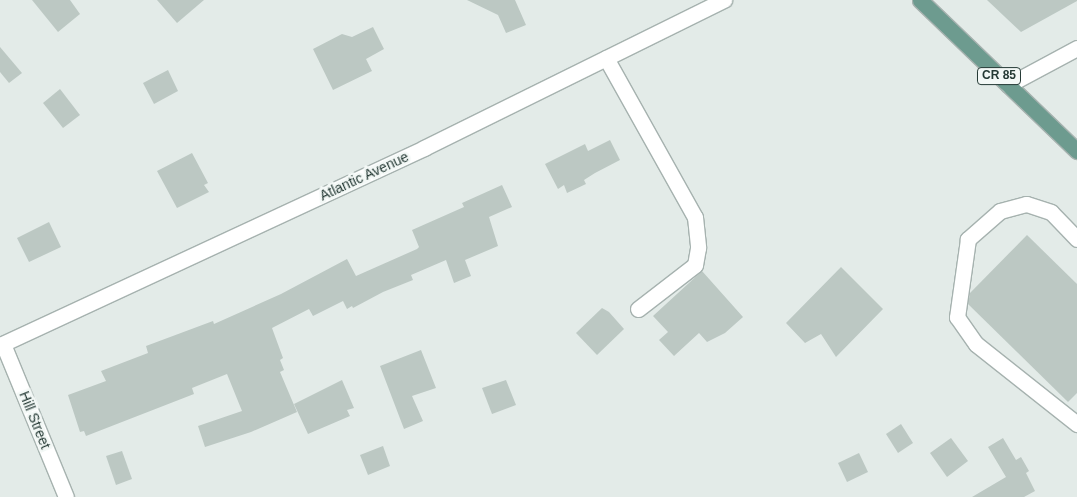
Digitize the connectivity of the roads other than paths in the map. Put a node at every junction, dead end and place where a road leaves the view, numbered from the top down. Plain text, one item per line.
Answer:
1 (724, 0) edge
2 (920, 0) edge
3 (1077, 48) edge
4 (606, 58) junction
5 (1008, 84) junction
6 (1077, 151) edge
7 (1077, 238) edge
8 (638, 309) dead end
9 (2, 344) edge
10 (1077, 424) edge
11 (66, 497) edge

1 - 4 street, Atlantic Avenue
2 - 5 main road, CR 85
3 - 5 street
4 - 8 street
4 - 9 street, Atlantic Avenue
5 - 6 main road, CR 85
7 - 10 street
9 - 11 street, Hill Street

